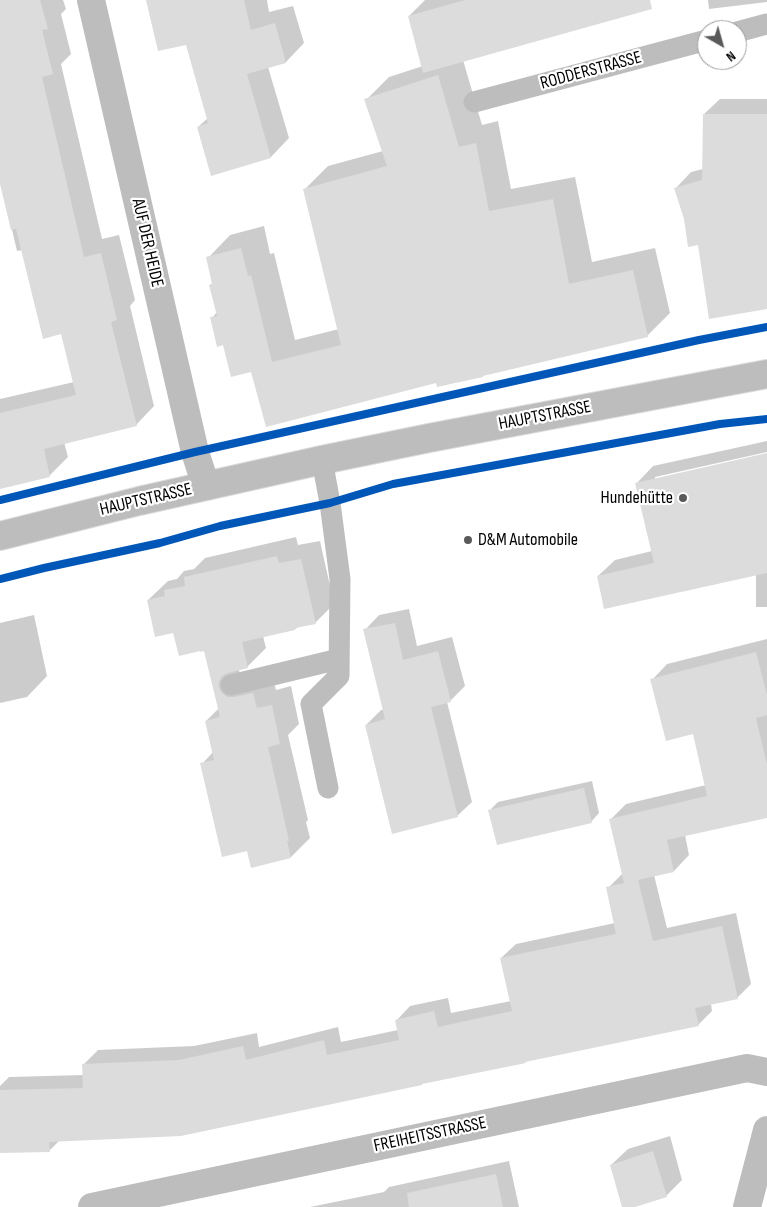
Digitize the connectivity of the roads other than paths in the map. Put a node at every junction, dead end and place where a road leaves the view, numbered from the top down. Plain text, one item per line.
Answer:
1 (91, 0) edge
2 (767, 24) edge
3 (747, 29) edge
4 (697, 43) edge
5 (474, 102) dead end
6 (767, 374) edge
7 (322, 460) junction
8 (206, 486) junction
9 (0, 536) edge
10 (339, 659) junction
11 (231, 685) dead end
12 (328, 788) dead end
13 (767, 1072) edge
14 (767, 1130) edge
15 (92, 1207) edge
16 (747, 1207) edge

1 - 8 street, AUF DER HEIDE
2 - 3 lane
4 - 5 lane, RODDERSTRASSE
6 - 7 street, HAUPTSTRASSE
7 - 8 street, HAUPTSTRASSE
7 - 10 lane
8 - 9 street, HAUPTSTRASSE
10 - 11 lane
10 - 12 lane
13 - 15 street, FREIHEITSSTRASSE
14 - 16 street

